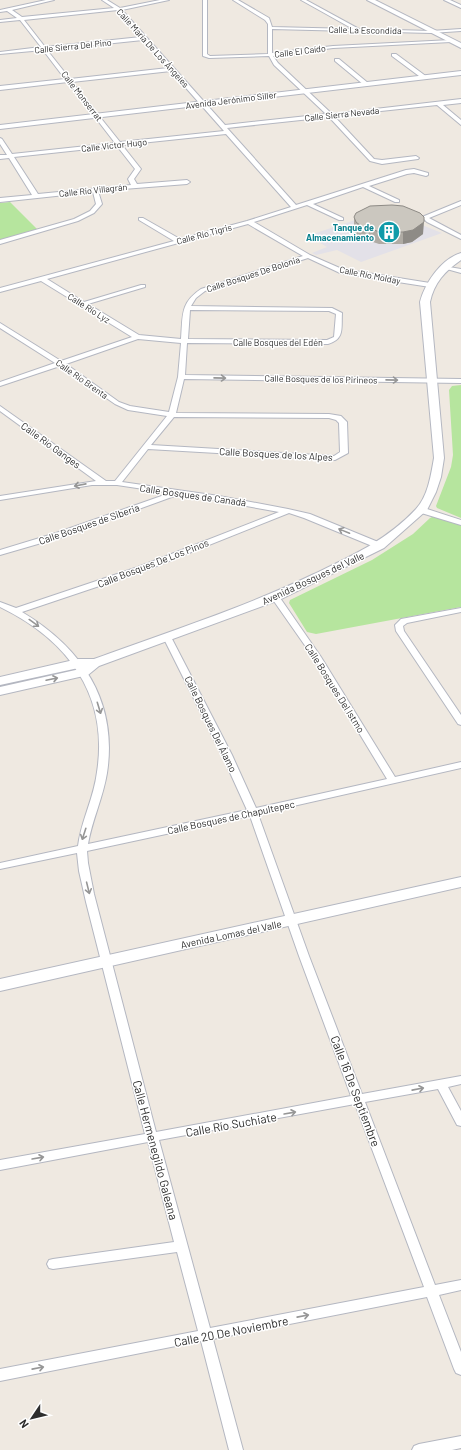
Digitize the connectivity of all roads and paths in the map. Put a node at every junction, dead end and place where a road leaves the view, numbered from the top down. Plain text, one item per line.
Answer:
1 (52, 0) edge
2 (104, 0) edge
3 (167, 0) edge
4 (205, 0) edge
5 (235, 0) edge
6 (303, 0) edge
7 (370, 0) edge
8 (380, 0) edge
9 (446, 0) edge
10 (461, 7) edge
11 (8, 9) junction
12 (119, 9) junction
13 (0, 11) edge
14 (21, 19) junction
15 (0, 21) edge
16 (270, 28) junction
17 (358, 30) junction
18 (461, 30) edge
19 (439, 31) junction
20 (431, 32) junction
21 (145, 38) junction
22 (451, 41) junction
23 (461, 42) edge
24 (461, 46) edge
25 (45, 49) junction
26 (0, 53) edge
27 (270, 55) junction
28 (394, 55) dead end
29 (337, 60) dead end
30 (172, 69) junction
31 (461, 73) edge
32 (424, 78) junction
33 (70, 80) junction
34 (366, 84) junction
35 (0, 88) edge
36 (304, 92) junction
37 (461, 101) edge
38 (438, 103) junction
39 (203, 104) junction
40 (330, 115) junction
41 (98, 116) junction
42 (461, 123) edge
43 (0, 127) edge
44 (223, 127) junction
45 (228, 132) junction
46 (0, 140) edge
47 (120, 144) junction
48 (10, 156) junction
49 (0, 157) edge
50 (416, 158) dead end
51 (426, 174) dead end
52 (187, 182) dead end
53 (135, 186) junction
54 (363, 186) junction
55 (95, 190) junction
56 (36, 196) junction
57 (0, 200) edge
58 (397, 201) dead end
59 (461, 203) edge
60 (309, 204) junction
61 (295, 208) junction
62 (141, 219) dead end
63 (341, 219) dead end
64 (249, 222) junction
65 (461, 237) edge
66 (179, 241) junction
67 (0, 242) edge
68 (308, 256) junction
69 (461, 256) edge
70 (445, 267) junction
71 (461, 271) edge
72 (41, 278) junction
73 (430, 285) junction
74 (143, 286) dead end
75 (0, 290) edge
76 (83, 304) junction
77 (187, 308) junction
78 (0, 325) edge
79 (138, 337) junction
80 (185, 341) junction
81 (60, 363) junction
82 (181, 377) junction
83 (432, 381) junction
84 (461, 381) edge
85 (0, 384) edge
86 (0, 408) edge
87 (172, 415) junction
88 (147, 447) junction
89 (103, 482) junction
90 (117, 483) junction
91 (178, 493) junction
92 (0, 498) edge
93 (421, 510) junction
94 (288, 511) junction
95 (461, 523) edge
96 (380, 546) junction
97 (0, 552) edge
98 (275, 597) junction
99 (0, 604) edge
100 (461, 610) edge
101 (16, 611) junction
102 (167, 637) junction
103 (81, 667) junction
104 (0, 681) edge
105 (0, 692) edge
106 (461, 722) edge
107 (461, 765) edge
108 (392, 780) junction
109 (253, 812) junction
110 (81, 849) junction
111 (0, 866) edge
112 (461, 882) edge
113 (293, 921) junction
114 (106, 962) junction
115 (0, 985) edge
116 (461, 1080) edge
117 (441, 1084) junction
118 (359, 1100) junction
119 (461, 1122) edge
120 (152, 1138) junction
121 (0, 1165) edge
122 (182, 1246) junction
123 (53, 1264) dead end
124 (461, 1286) edge
125 (431, 1291) junction
126 (206, 1335) junction
127 (461, 1369) edge
128 (0, 1375) edge
129 (461, 1442) edge
130 (236, 1450) edge
131 (420, 1450) edge

1 - 11 street
2 - 12 street, Calle María De Los Ángeles
3 - 12 street
4 - 27 street, Calle El Caído
5 - 16 street
6 - 17 street
7 - 20 street
8 - 19 street
9 - 10 street
11 - 13 street
11 - 14 street, Calle Monserrat
12 - 14 street
12 - 21 street, Calle María De Los Ángeles
14 - 15 street
14 - 25 street, Calle Monserrat
16 - 17 street, Calle La Escondida
16 - 27 street
17 - 20 street, Calle La Escondida
18 - 19 street, Calle La Escondida
19 - 20 street, Calle La Escondida
19 - 23 street
20 - 22 street
21 - 25 street, Calle Sierra Del Pino
21 - 30 street, Calle María De Los Ángeles
22 - 24 street
22 - 27 street, Calle El Caído
25 - 26 street, Calle Sierra Del Pino
25 - 33 street, Calle Monserrat
27 - 36 street
28 - 32 street
29 - 34 street
30 - 33 street
30 - 39 street, Calle María De Los Ángeles
31 - 32 street, Avenida Jerónimo Siller
32 - 34 street, Avenida Jerónimo Siller
33 - 35 street
33 - 41 street, Calle Monserrat
34 - 36 street, Avenida Jerónimo Siller
36 - 39 street, Avenida Jerónimo Siller
36 - 40 street
37 - 38 street, Calle Sierra Nevada
38 - 40 street, Calle Sierra Nevada
38 - 42 street
39 - 41 street, Avenida Jerónimo Siller
39 - 44 street, Calle María De Los Ángeles
40 - 44 street, Calle Sierra Nevada
40 - 50 street
41 - 43 street, Avenida Jerónimo Siller
41 - 47 street, Calle Monserrat
44 - 45 street, Calle María De Los Ángeles
45 - 47 street, Calle Víctor Hugo
45 - 61 street, Calle María De Los Ángeles
46 - 48 street
47 - 48 street, Calle Víctor Hugo
47 - 53 street, Calle Monserrat
48 - 49 street, Calle Víctor Hugo
48 - 56 street
51 - 54 street, Calle Río Tigris
52 - 53 street, Calle Río Villagrán
53 - 55 street, Calle Río Villagrán
54 - 58 street
54 - 60 street, Calle Río Tigris
55 - 56 street, Calle Río Villagrán
55 - 67 street
56 - 57 street, Calle Río Villagrán
59 - 65 street
60 - 61 street, Calle Río Tigris
60 - 63 street
61 - 64 street, Calle Río Tigris
62 - 66 street
64 - 66 street, Calle Río Tigris
64 - 68 street, Calle Río Molday
66 - 72 street, Calle Río Tigris
68 - 73 street, Calle Río Molday
68 - 77 street, Calle Bosques De Bolonia
69 - 70 street, Avenida Bosques del Valle
70 - 71 street
70 - 73 street, Avenida Bosques del Valle
72 - 75 street, Calle Río Tigris
72 - 76 street, Calle Río Lyz
73 - 83 street, Avenida Bosques del Valle
74 - 76 street
76 - 79 street, Calle Río Lyz
77 - 80 street
77 - 80 street, Calle Bosques del Edén
78 - 81 street, Calle Río Brenta
79 - 80 street, Calle Bosques del Edén
79 - 81 street
80 - 82 street
81 - 85 street
81 - 87 street, Calle Río Brenta
82 -> 83 street, Calle Bosques de los Pirineos
82 - 87 street
83 - 84 street, Calle Bosques de los Pirineos
83 - 93 street, Avenida Bosques del Valle
86 - 89 street, Calle Río Ganges
87 - 88 street
87 - 88 street, Calle Bosques de los Alpes
88 - 90 street
89 - 90 street, Calle Bosques de Canadá
89 -> 92 street, Calle Bosques de Canadá
90 - 91 street, Calle Bosques de Canadá
91 - 94 street, Calle Bosques de Canadá
91 - 97 street, Calle Bosques de Siberia
93 - 95 street
93 - 96 street, Avenida Bosques del Valle
96 -> 94 street, Calle Bosques de Canadá
94 - 101 street, Calle Bosques De Los Pinos
96 - 98 street, Avenida Bosques del Valle
98 - 102 street, Avenida Bosques del Valle
98 - 108 street, Calle Bosques Del Istmo
99 - 101 street
100 - 106 street
101 -> 103 street
102 - 103 street, Avenida Bosques del Valle
102 - 109 street, Calle Bosques Del Álamo
103 - 104 street, Avenida Bosques del Valle
105 -> 103 street, Avenida Bosques del Valle
103 -> 110 street
107 - 108 street, Calle Bosques de Chapultepec
108 - 109 street, Calle Bosques de Chapultepec
109 - 110 street, Calle Bosques de Chapultepec
109 - 113 street, Calle 16 De Septiembre
110 - 111 street, Calle Bosques de Chapultepec
110 -> 114 street, Calle Hermenegildo Galeana
112 - 113 street, Avenida Lomas del Valle
113 - 114 street, Avenida Lomas del Valle
113 - 118 street, Calle 16 De Septiembre
114 - 115 street, Avenida Lomas del Valle
114 - 120 street, Calle Hermenegildo Galeana
116 - 117 street, Calle Río Suchiate
118 -> 117 street, Calle Río Suchiate
117 - 119 street
120 -> 118 street, Calle Río Suchiate
118 - 125 street, Calle 16 De Septiembre
121 -> 120 street, Calle Río Suchiate
120 - 122 street, Calle Hermenegildo Galeana
122 - 123 street
122 - 126 street, Calle Hermenegildo Galeana
124 - 125 street, Calle 20 De Noviembre
126 -> 125 street, Calle 20 De Noviembre
125 - 127 street, Calle 16 De Septiembre
128 -> 126 street, Calle 20 De Noviembre
126 - 130 street, Calle Hermenegildo Galeana
129 - 131 street

